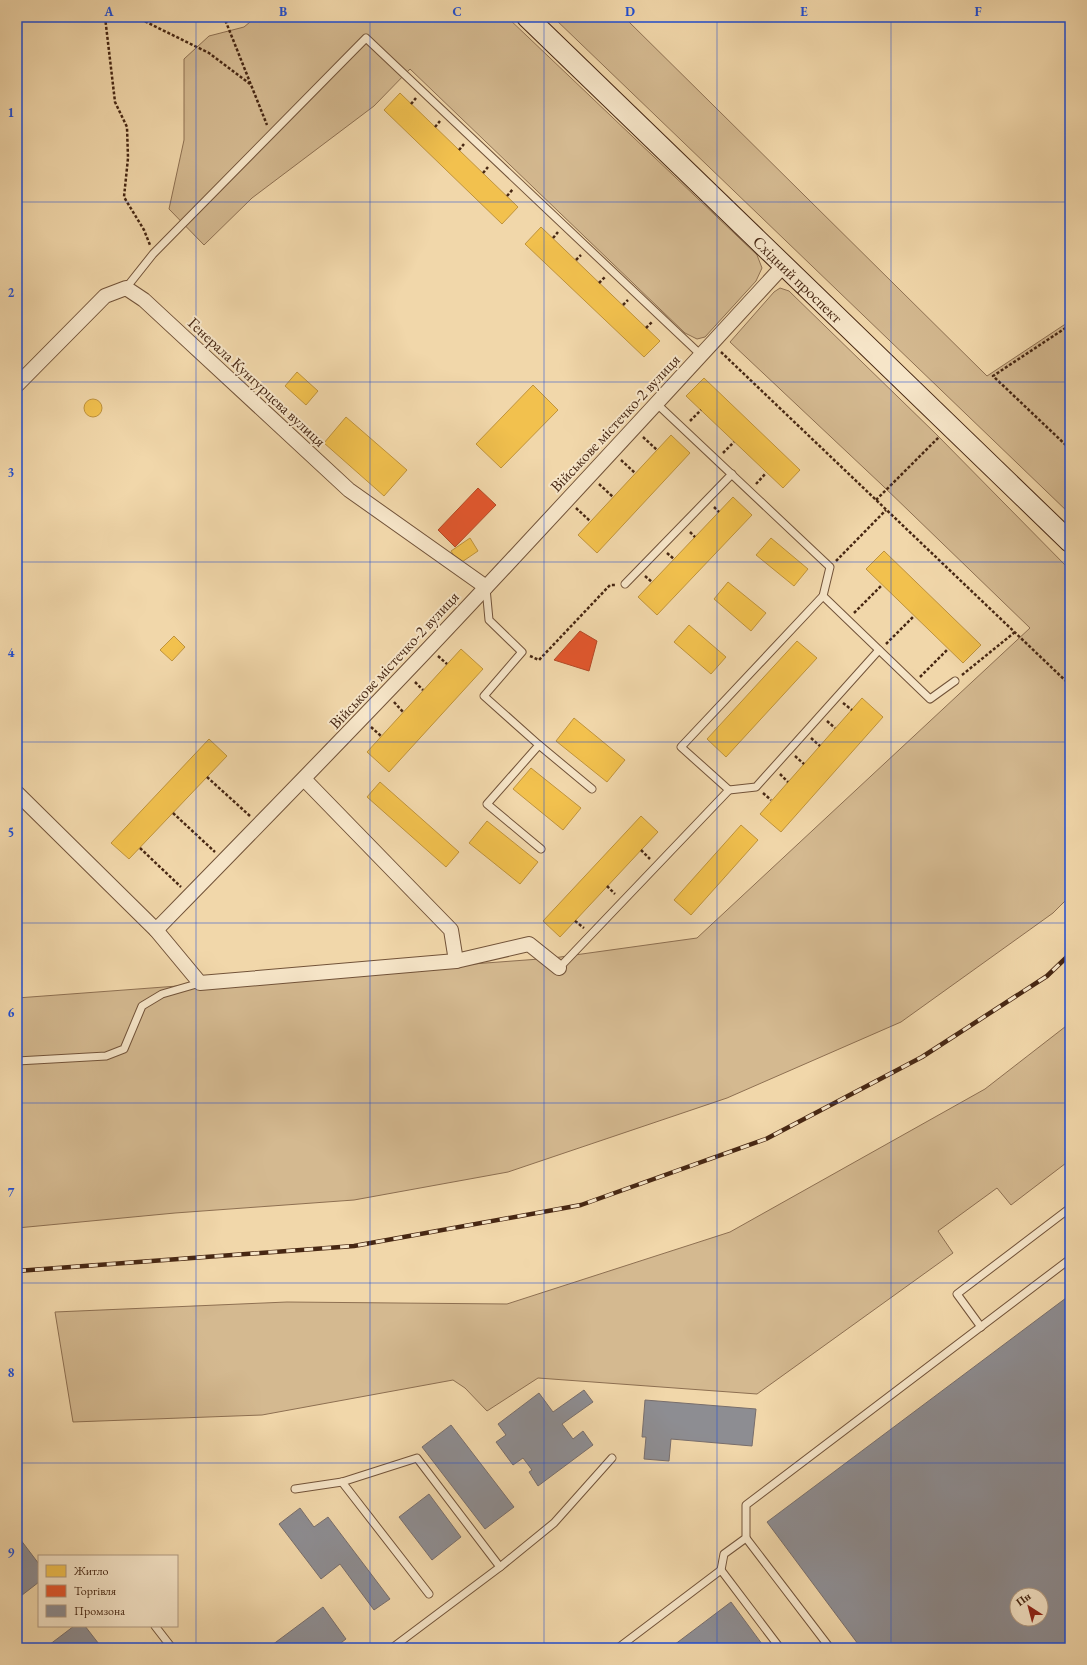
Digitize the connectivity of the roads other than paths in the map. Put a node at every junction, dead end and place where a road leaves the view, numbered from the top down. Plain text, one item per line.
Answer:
1 (527, 17) edge
2 (784, 265) junction
3 (126, 288) junction
4 (701, 355) junction
5 (17, 385) edge
6 (657, 404) junction
7 (732, 474) junction
8 (1068, 536) edge
9 (625, 584) road end
10 (486, 587) junction
11 (823, 596) junction
12 (879, 650) junction
13 (955, 681) road end
14 (539, 745) junction
15 (304, 779) junction
16 (592, 789) dead end
17 (729, 790) junction
18 (17, 794) edge
19 (541, 849) dead end
20 (156, 930) junction
21 (456, 961) junction
22 (559, 968) joint
23 (200, 983) junction
24 (17, 1060) edge
25 (1070, 1208) edge
26 (1070, 1260) edge
27 (981, 1327) junction
28 (612, 1458) dead end
29 (342, 1482) junction
30 (294, 1489) dead end
31 (746, 1538) junction
32 (500, 1567) junction
33 (721, 1570) junction
34 (429, 1594) dead end
35 (156, 1627) edge
36 (172, 1648) edge
37 (392, 1648) edge
38 (618, 1648) edge
39 (780, 1648) edge
40 (830, 1648) edge

1 - 2 main road, Східний проспект
2 - 4 street, Військове містечко-2 вулиця
2 - 8 main road, Східний проспект
3 - 4 lane
3 - 5 street
3 - 10 street, Генерала Кунгурцева вулиця
4 - 6 street, Військове містечко-2 вулиця
6 - 7 lane
6 - 10 street, Військове містечко-2 вулиця
7 - 9 lane
7 - 11 lane
10 - 14 lane
10 - 15 street, Військове містечко-2 вулиця
11 - 12 lane
11 - 17 lane
12 - 13 lane
12 - 17 lane
14 - 16 lane
14 - 19 lane
15 - 20 street, Військове містечко-2 вулиця
15 - 21 street
17 - 22 lane
18 - 20 street
20 - 23 street
21 - 22 street
21 - 23 street
23 - 24 lane
25 - 27 lane
26 - 27 lane
27 - 31 lane
28 - 32 lane
29 - 30 lane
29 - 32 lane
29 - 34 lane
31 - 33 lane
31 - 40 lane
32 - 37 lane
33 - 38 lane
33 - 39 lane
35 - 36 lane

